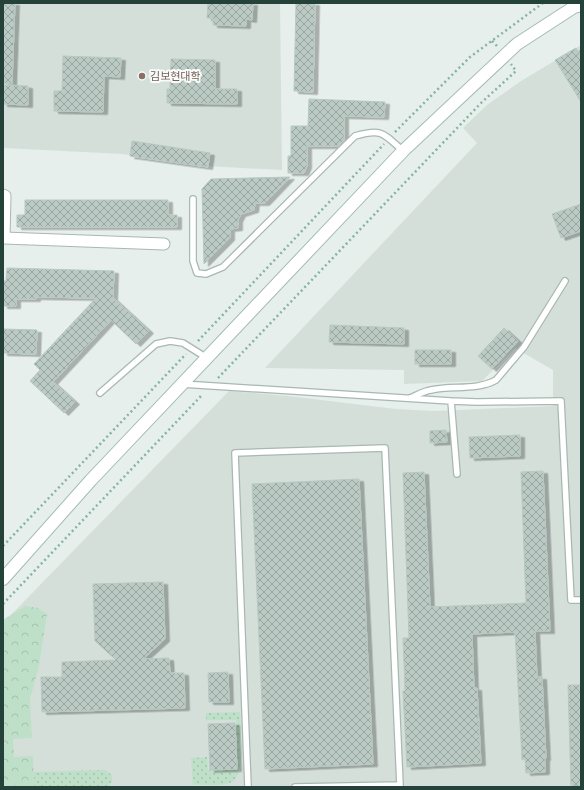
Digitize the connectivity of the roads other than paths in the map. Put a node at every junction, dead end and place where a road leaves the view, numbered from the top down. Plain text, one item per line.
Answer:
1 (581, 5) edge
2 (403, 151) junction
3 (3, 195) edge
4 (193, 199) dead end
5 (164, 244) dead end
6 (565, 281) dead end
7 (207, 358) junction
8 (182, 384) junction
9 (100, 393) dead end
10 (408, 398) junction
11 (451, 401) junction
12 (456, 474) dead end
13 (3, 579) edge
14 (581, 600) edge
15 (248, 787) edge
16 (295, 787) edge

1 - 2 main road
2 - 4 lane
2 - 7 main road
3 - 5 street
6 - 10 lane
7 - 8 main road
7 - 9 lane
8 - 10 lane
8 - 13 main road
10 - 11 lane
11 - 12 lane
11 - 14 lane
15 - 16 lane

